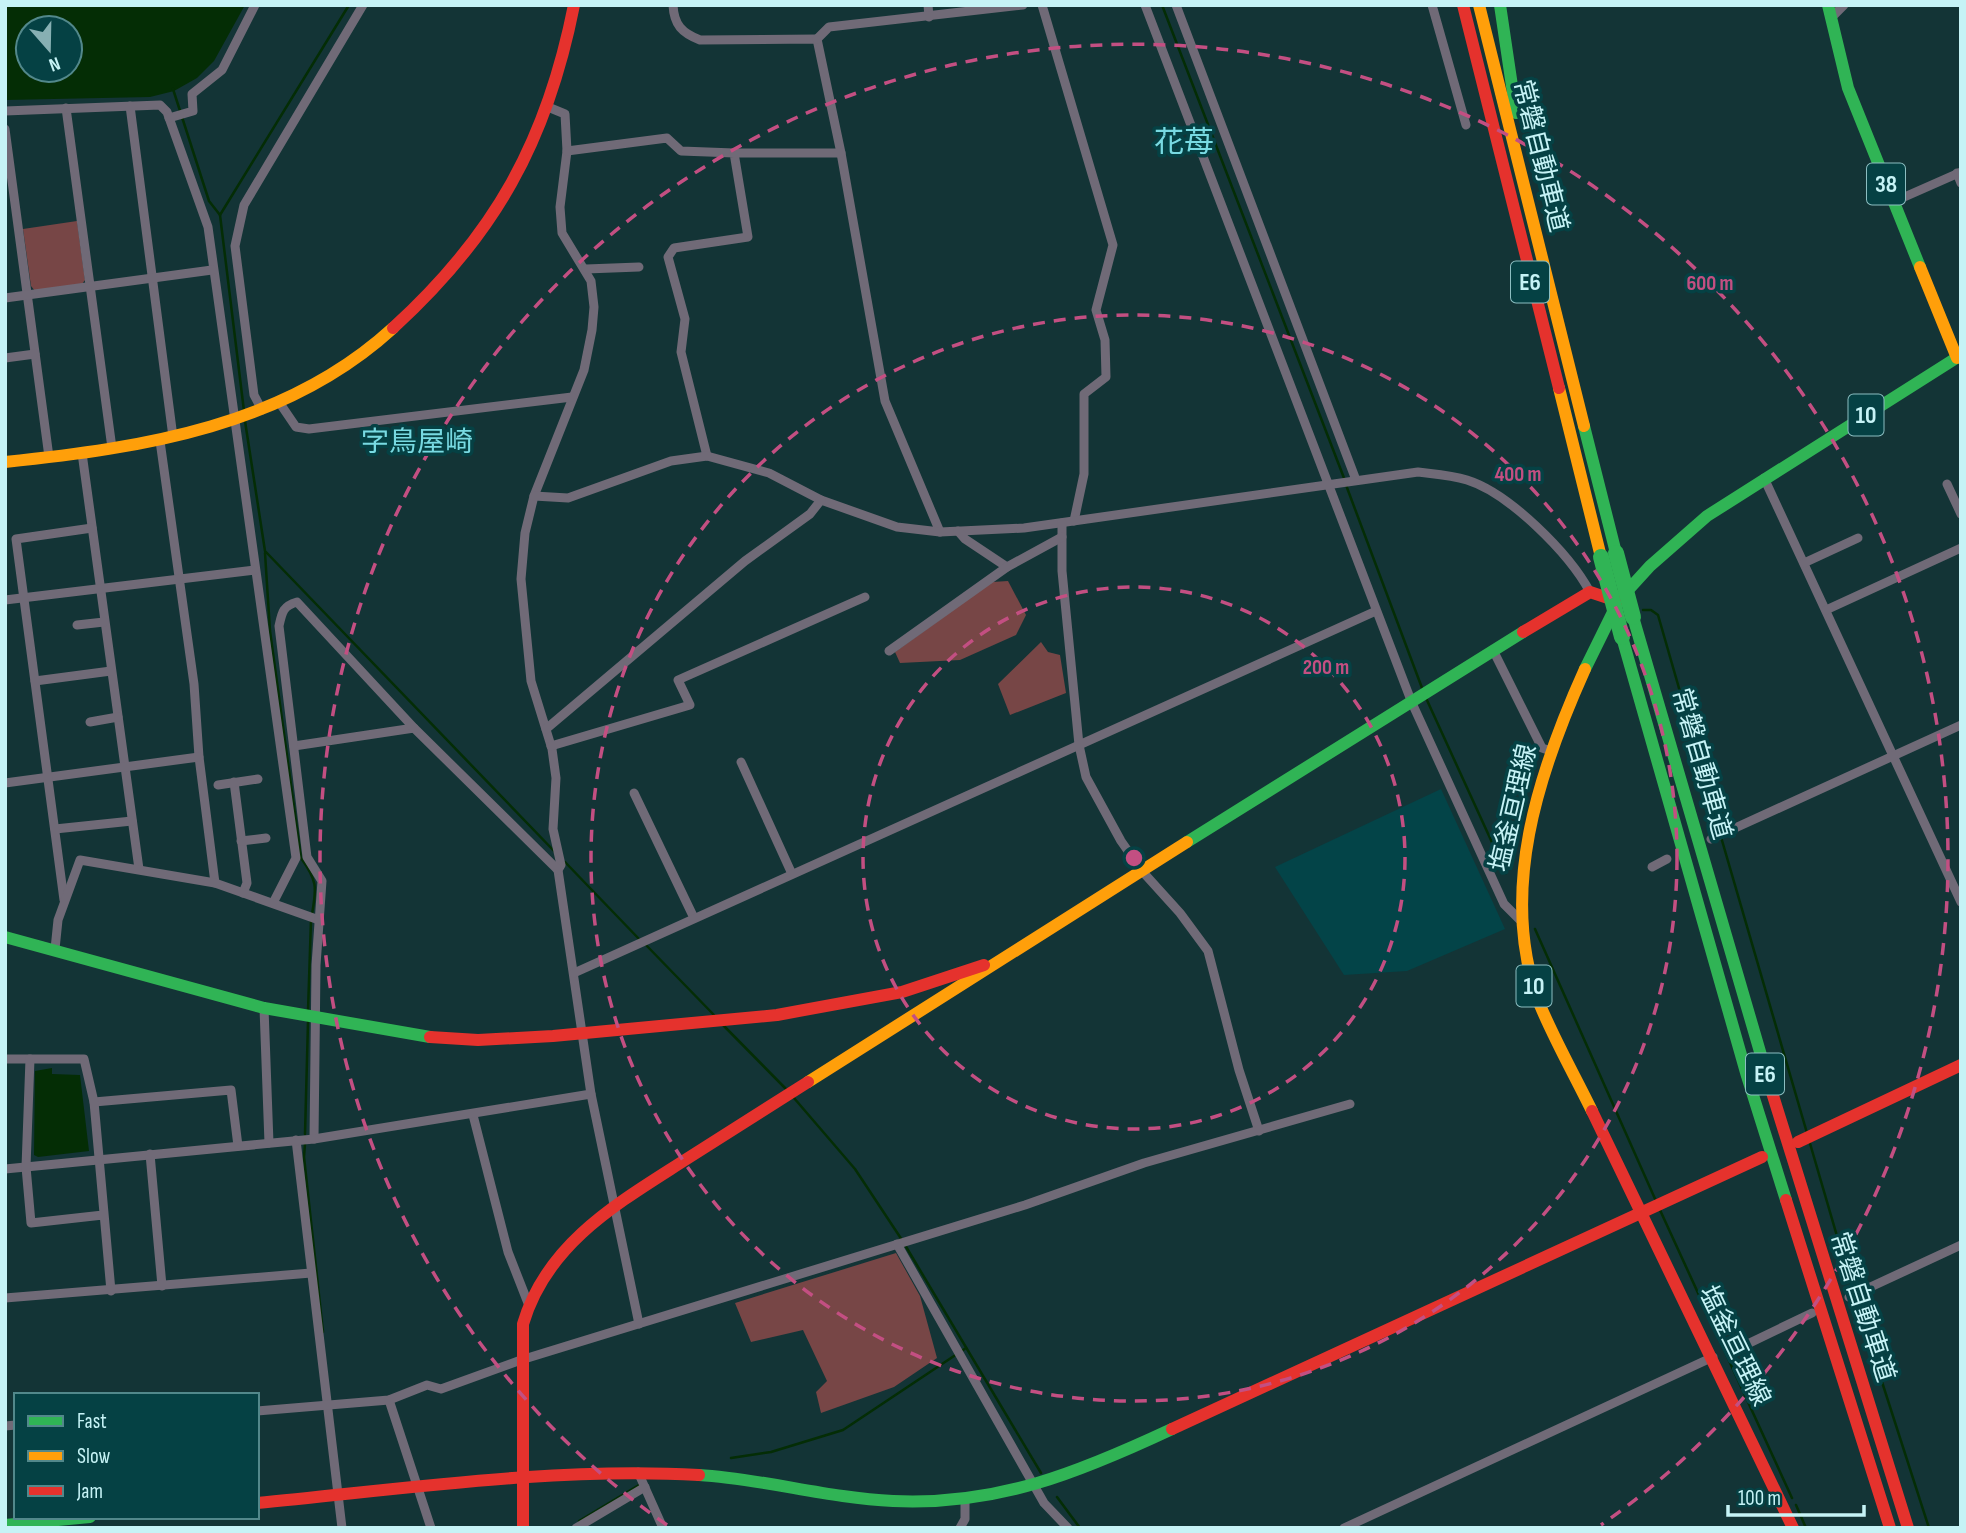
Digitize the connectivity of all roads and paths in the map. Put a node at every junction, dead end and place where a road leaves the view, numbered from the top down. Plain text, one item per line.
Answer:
1 (255, 5) edge
2 (363, 5) edge
3 (574, 5) edge
4 (673, 5) edge
5 (928, 5) edge
6 (1023, 5) edge
7 (1042, 5) edge
8 (1145, 5) edge
9 (1176, 5) edge
10 (1432, 5) edge
11 (1454, 5) edge
12 (1463, 5) edge
13 (1479, 5) edge
14 (1500, 5) edge
15 (1844, 5) edge
16 (1830, 12) edge
17 (929, 17) junction
18 (817, 39) junction
19 (130, 106) junction
20 (548, 107) junction
21 (66, 108) junction
22 (5, 111) edge
23 (172, 118) junction
24 (1466, 125) dead end
25 (5, 129) edge
26 (567, 151) junction
27 (1497, 151) junction
28 (734, 153) junction
29 (841, 153) junction
30 (1959, 172) edge
31 (1961, 183) edge
32 (1894, 202) junction
33 (639, 267) dead end
34 (586, 269) junction
35 (212, 270) junction
36 (153, 279) junction
37 (90, 287) junction
38 (27, 295) junction
39 (5, 298) edge
40 (1557, 328) junction
41 (35, 354) junction
42 (1959, 357) edge
43 (5, 358) edge
44 (572, 397) junction
45 (279, 402) junction
46 (248, 415) junction
47 (167, 439) junction
48 (112, 448) junction
49 (82, 453) junction
50 (707, 456) junction
51 (49, 457) junction
52 (5, 462) edge
53 (1769, 475) junction
54 (1356, 481) junction
55 (1947, 484) dead end
56 (1329, 485) junction
57 (534, 496) junction
58 (821, 500) junction
59 (1961, 513) edge
60 (1074, 521) junction
61 (1062, 523) junction
62 (92, 528) junction
63 (958, 531) junction
64 (940, 532) junction
65 (1062, 537) junction
66 (1858, 538) dead end
67 (1961, 548) edge
68 (1608, 555) junction
69 (1804, 563) junction
70 (1007, 567) junction
71 (254, 570) junction
72 (179, 578) junction
73 (100, 588) junction
74 (1590, 592) junction
75 (865, 597) dead end
76 (23, 598) junction
77 (5, 600) edge
78 (1618, 602) junction
79 (1826, 610) junction
80 (1376, 611) junction
81 (104, 622) junction
82 (77, 625) dead end
83 (1493, 650) junction
84 (890, 651) dead end
85 (111, 671) junction
86 (35, 681) junction
87 (1414, 701) junction
88 (118, 717) junction
89 (90, 722) dead end
90 (1961, 725) edge
91 (414, 728) junction
92 (546, 729) junction
93 (1079, 745) junction
94 (294, 746) junction
95 (551, 746) junction
96 (1551, 751) junction
97 (199, 757) junction
98 (1893, 757) junction
99 (741, 762) dead end
100 (125, 768) junction
101 (48, 777) junction
102 (258, 779) dead end
103 (234, 782) junction
104 (5, 783) edge
105 (218, 785) dead end
106 (634, 793) dead end
107 (132, 821) junction
108 (55, 829) junction
109 (266, 838) dead end
110 (1712, 839) dead end
111 (241, 841) junction
112 (1667, 859) dead end
113 (1652, 867) dead end
114 (560, 868) junction
115 (139, 869) junction
116 (1142, 871) junction
117 (792, 874) junction
118 (215, 883) junction
119 (243, 893) junction
120 (1959, 899) edge
121 (64, 900) junction
122 (273, 903) junction
123 (314, 918) junction
124 (694, 918) junction
125 (1521, 921) junction
126 (5, 937) edge
127 (55, 949) junction
128 (998, 961) junction
129 (574, 973) junction
130 (264, 1008) junction
131 (310, 1018) junction
132 (582, 1032) junction
133 (5, 1059) edge
134 (30, 1059) junction
135 (1961, 1065) edge
136 (591, 1094) junction
137 (94, 1102) junction
138 (1350, 1104) dead end
139 (473, 1115) junction
140 (1259, 1131) junction
141 (314, 1139) junction
142 (296, 1140) junction
143 (1798, 1142) dead end
144 (269, 1143) junction
145 (237, 1146) junction
146 (150, 1154) junction
147 (1762, 1157) dead end
148 (98, 1160) junction
149 (26, 1167) junction
150 (5, 1169) edge
151 (615, 1205) junction
152 (1645, 1212) junction
153 (103, 1215) junction
154 (902, 1243) junction
155 (1961, 1245) edge
156 (311, 1273) junction
157 (162, 1286) junction
158 (111, 1291) junction
159 (1849, 1297) dead end
160 (5, 1298) edge
161 (528, 1303) junction
162 (1812, 1313) dead end
163 (639, 1324) junction
164 (1735, 1350) dead end
165 (1713, 1357) junction
166 (521, 1360) junction
167 (389, 1400) junction
168 (326, 1407) junction
169 (259, 1411) edge
170 (521, 1479) junction
171 (640, 1483) junction
172 (1034, 1486) junction
173 (417, 1488) junction
174 (339, 1495) junction
175 (965, 1501) junction
176 (259, 1503) edge
177 (69, 1519) edge
178 (5, 1525) edge
179 (342, 1528) edge
180 (430, 1528) edge
181 (523, 1528) edge
182 (576, 1528) edge
183 (663, 1528) edge
184 (960, 1528) edge
185 (1068, 1528) edge
186 (1344, 1528) edge
187 (1793, 1528) edge
188 (1890, 1528) edge
189 (1908, 1528) edge

1 - 23 street
2 - 46 street
3 - 20 main road
4 - 18 street
5 - 17 street
6 - 17 street
7 - 60 street
8 - 56 street
9 - 54 street
10 - 24 street
11 - 27 main road
12 - 27 main road, 常磐自動車道 / E6
13 - 40 main road, 常磐自動車道 / E6
14 - 40 main road
15 - 16 street
16 - 32 main road, 38
17 - 18 street
18 - 29 street
19 - 21 street
19 - 23 street
19 - 36 street
20 - 26 street
20 - 45 main road
21 - 22 street
21 - 37 street
23 - 35 street
25 - 38 street
26 - 28 street
26 - 34 street
27 - 68 main road, 常磐自動車道 / E6
28 - 29 street
28 - 50 street
29 - 64 street
30 - 31 street
30 - 32 street
32 - 42 main road, 38
33 - 34 street
34 - 44 street
35 - 36 street
35 - 46 street
36 - 37 street
36 - 47 street
37 - 38 street
37 - 48 street
38 - 39 street
38 - 41 street
40 - 68 main road, 常磐自動車道 / E6
41 - 43 street
41 - 51 street
42 - 53 main road, 塩釜亘理線 / 10
44 - 45 street
44 - 57 street
45 - 46 main road
46 - 47 main road
46 - 71 street
47 - 48 main road
47 - 72 street
48 - 49 main road
49 - 51 main road
49 - 62 street
50 - 57 street
50 - 58 street
51 - 52 main road
53 - 69 street
53 - 78 main road, 塩釜亘理線 / 10
54 - 56 street
54 - 74 street
55 - 59 street
56 - 60 street
56 - 80 street
57 - 92 street
58 - 64 street
58 - 92 street
60 - 61 street
61 - 63 street
61 - 65 street
62 - 73 street
62 - 76 street
63 - 64 street
63 - 70 street
65 - 70 street
65 - 93 street
66 - 69 street
67 - 79 street
68 - 188 main road, 常磐自動車道 / E6, bridge
68 - 189 main road, 常磐自動車道 / E6, bridge
69 - 79 street
70 - 84 street
71 - 72 street
71 - 122 street
72 - 73 street
72 - 97 street
73 - 76 street
73 - 81 street
74 - 78 main road
74 - 83 main road
75 - 95 street
76 - 77 street
76 - 86 street
78 - 96 main road, 塩釜亘理線 / 10
79 - 98 street
80 - 87 street
80 - 93 street
81 - 82 street
81 - 85 street
83 - 87 main road
83 - 96 street
85 - 86 street
85 - 88 street
86 - 101 street
87 - 116 main road
87 - 125 street
88 - 89 street
88 - 100 street
90 - 98 street
91 - 94 street
91 - 94 street
91 - 114 street
92 - 95 street
93 - 116 street
93 - 117 street
94 - 123 street
95 - 114 street
96 - 125 main road, 塩釜亘理線 / 10
97 - 100 street
97 - 118 street
98 - 110 street
98 - 120 street
99 - 117 street
100 - 101 street
100 - 107 street
101 - 104 street
101 - 108 street
102 - 103 street
103 - 105 street
103 - 111 street
106 - 124 street
107 - 108 street
107 - 115 street
108 - 121 street
109 - 111 street
111 - 119 street
112 - 113 street
114 - 129 street
115 - 118 street
115 - 121 street
116 - 128 main road
116 - 140 street
117 - 124 street
118 - 119 street
119 - 122 street
121 - 127 street
122 - 123 street
123 - 131 street
124 - 129 street
125 - 152 main road, 塩釜亘理線 / 10
126 - 127 main road
127 - 130 main road
128 - 132 main road
128 - 151 main road
129 - 132 street
130 - 131 main road
130 - 144 street
131 - 132 main road
131 - 141 street
132 - 136 street
133 - 134 street
134 - 137 street
134 - 149 street
135 - 143 main road
136 - 139 street
136 - 151 street
137 - 145 street
137 - 148 street
138 - 140 street
139 - 141 street
139 - 161 street
140 - 154 street
141 - 142 street
142 - 144 street
142 - 156 street
144 - 145 street
145 - 146 street
146 - 148 street
146 - 157 street
147 - 152 main road
148 - 149 street
148 - 153 street
149 - 150 street
149 - 153 street
151 - 161 main road
151 - 163 street
152 - 165 main road, 塩釜亘理線 / 10
152 - 172 main road
153 - 158 street
154 - 163 street
154 - 172 street
155 - 159 street
156 - 157 street
156 - 168 street
157 - 158 street
158 - 160 street
161 - 166 main road
162 - 164 street
163 - 166 street
165 - 186 street
165 - 187 main road, 塩釜亘理線 / 10
166 - 167 street
166 - 170 main road
167 - 168 street
167 - 173 street
168 - 169 street
168 - 174 street
170 - 171 main road
170 - 173 main road
170 - 181 main road
171 - 175 main road
171 - 182 street
171 - 183 street
172 - 175 main road
172 - 185 street
173 - 174 main road
173 - 180 street
174 - 176 main road
174 - 179 street
175 - 184 street
177 - 178 main road

